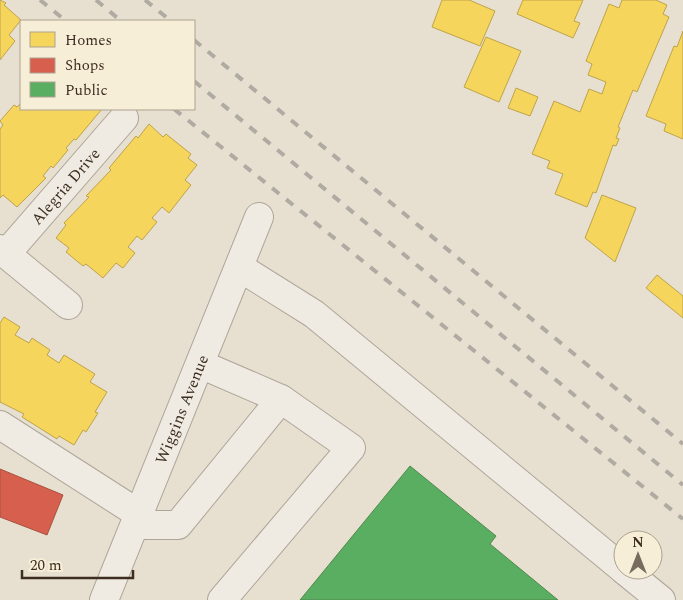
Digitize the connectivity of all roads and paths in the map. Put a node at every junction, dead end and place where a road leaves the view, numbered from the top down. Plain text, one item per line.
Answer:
1 (124, 118) dead end
2 (259, 217) dead end
3 (3, 252) edge
4 (239, 267) junction
5 (68, 305) dead end
6 (200, 364) junction
7 (281, 399) junction
8 (0, 425) edge
9 (137, 519) junction
10 (613, 560) edge
11 (637, 580) edge
12 (104, 600) edge
13 (222, 600) edge
14 (661, 600) edge

1 - 3 street, Alegria Drive
2 - 4 street, Wiggins Avenue
3 - 5 street
4 - 6 street, Wiggins Avenue
4 - 10 street
6 - 7 street
6 - 9 street, Wiggins Avenue
7 - 9 street
7 - 13 street
8 - 9 street
9 - 12 street, Wiggins Avenue
11 - 14 street

